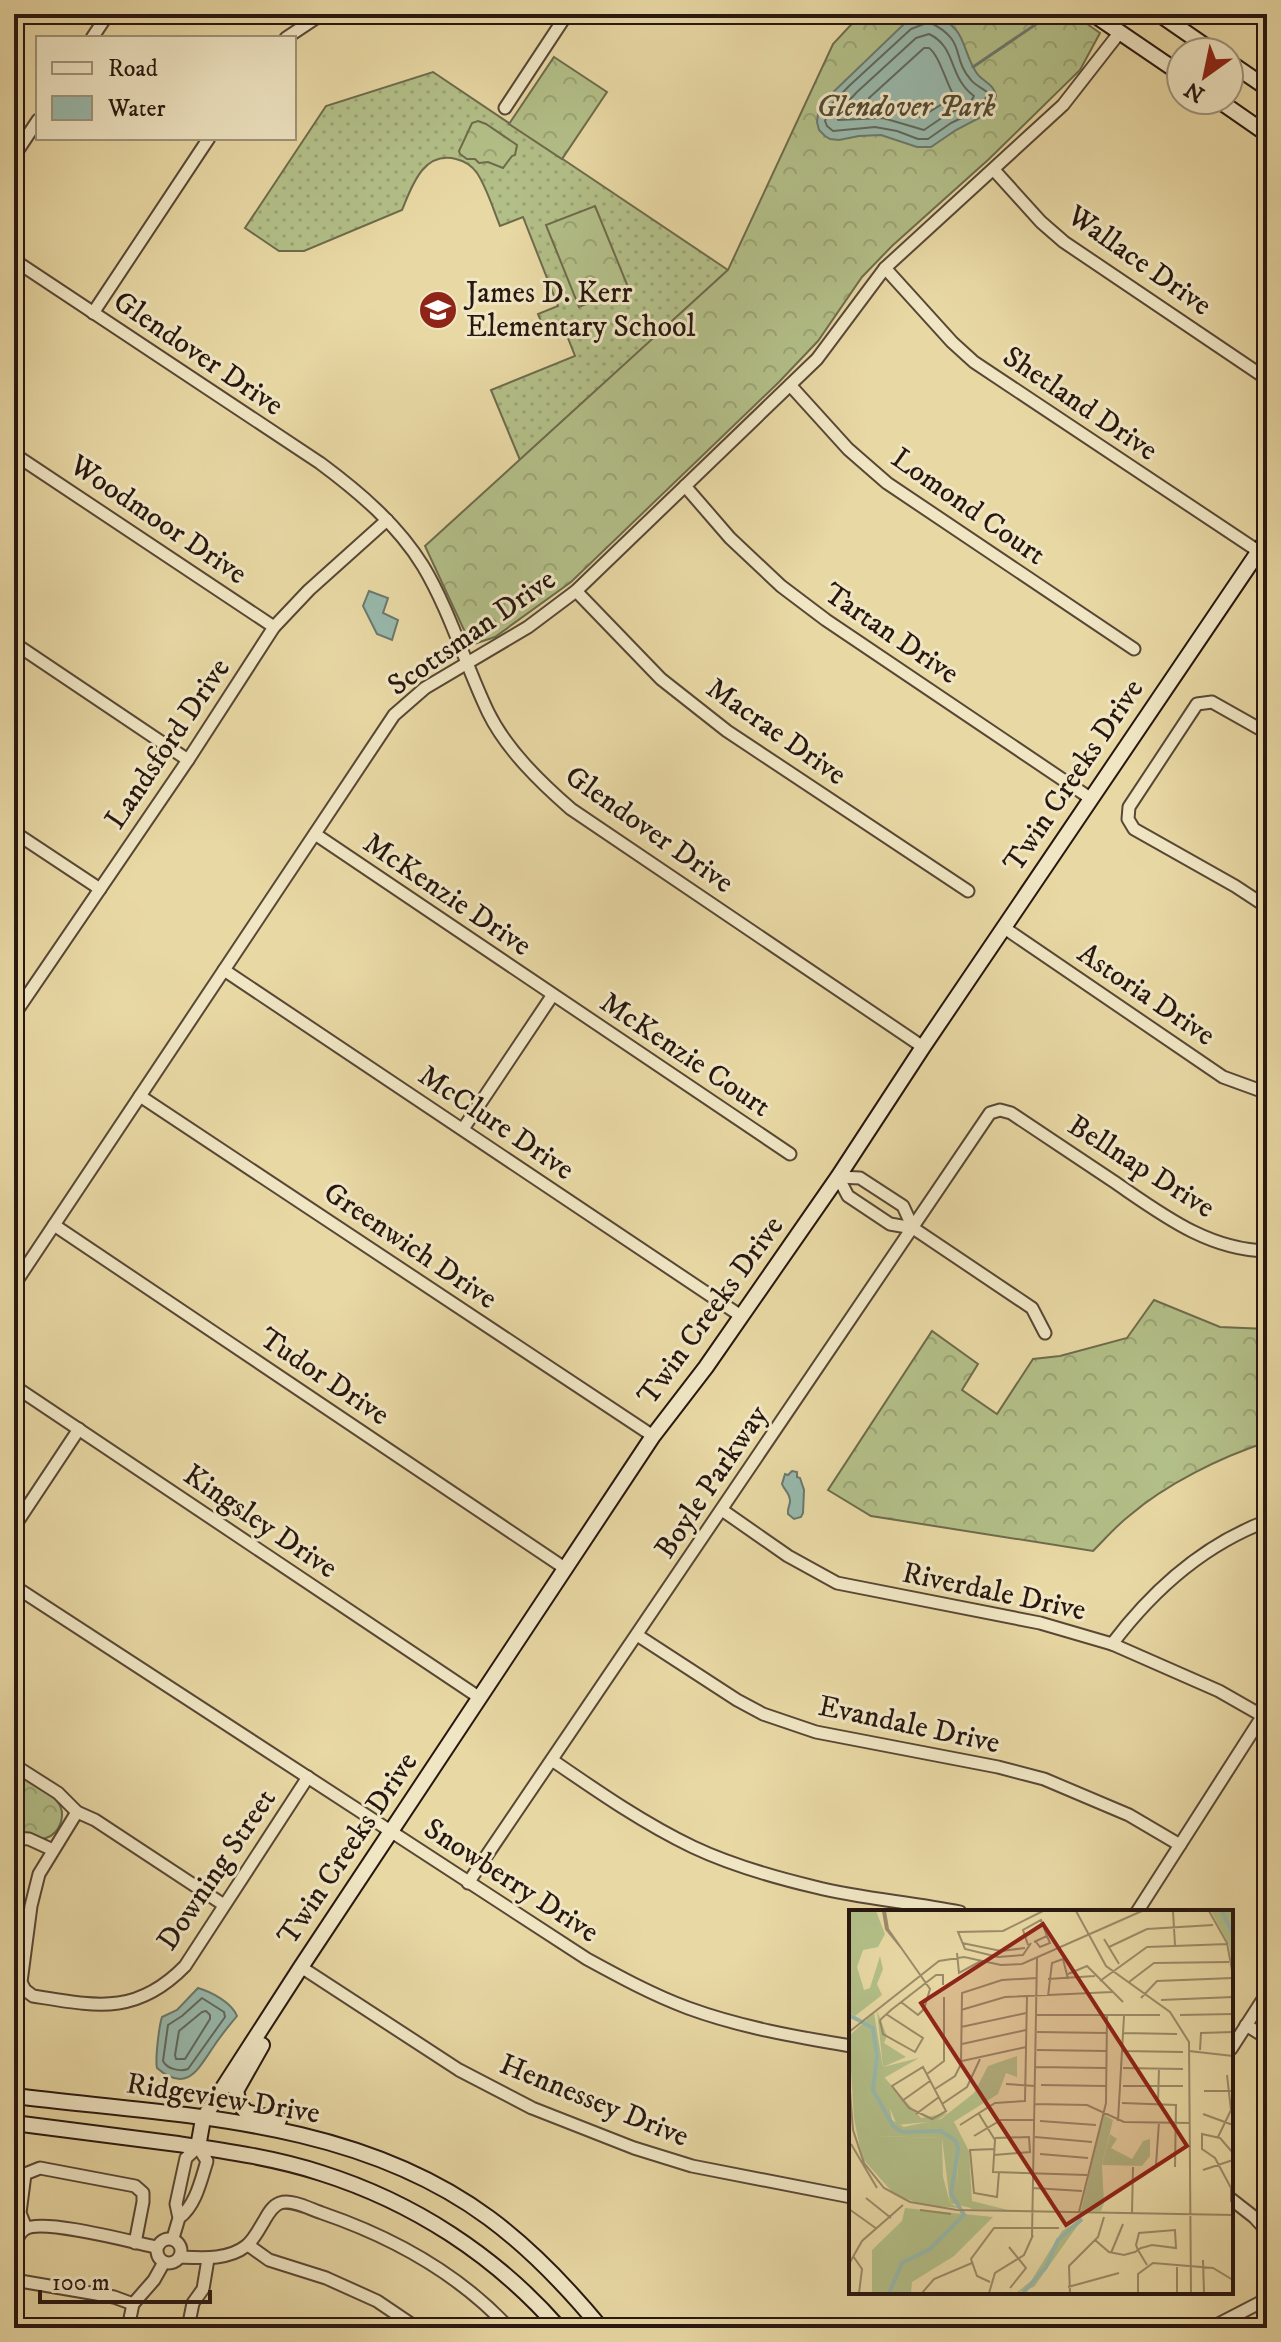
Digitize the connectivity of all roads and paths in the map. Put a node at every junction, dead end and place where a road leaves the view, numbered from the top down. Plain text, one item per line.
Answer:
1 (108, 14) edge
2 (322, 14) edge
3 (567, 14) edge
4 (1093, 14) edge
5 (1159, 14) edge
6 (1120, 32) junction
7 (93, 36) edge
8 (289, 36) edge
9 (1191, 36) edge
10 (1165, 63) edge
11 (1245, 73) edge
12 (1267, 88) edge
13 (505, 108) dead end
14 (1241, 116) edge
15 (36, 123) edge
16 (1267, 134) edge
17 (208, 140) edge
18 (14, 156) edge
19 (994, 170) junction
20 (14, 260) edge
21 (885, 268) junction
22 (93, 313) junction
23 (1267, 379) edge
24 (790, 385) junction
25 (14, 454) edge
26 (685, 486) junction
27 (387, 520) junction
28 (1264, 549) edge
29 (576, 591) junction
30 (274, 627) junction
31 (14, 643) edge
32 (1134, 649) dead end
33 (467, 662) junction
34 (1267, 733) edge
35 (188, 760) junction
36 (1090, 798) junction
37 (14, 832) edge
38 (315, 834) junction
39 (100, 889) junction
40 (968, 891) dead end
41 (1267, 907) edge
42 (1003, 927) junction
43 (224, 970) junction
44 (552, 996) junction
45 (15, 1013) edge
46 (923, 1047) junction
47 (1267, 1093) edge
48 (140, 1096) junction
49 (996, 1110) joint
50 (463, 1129) junction
51 (790, 1154) dead end
52 (838, 1177) junction
53 (54, 1225) junction
54 (913, 1228) junction
55 (1267, 1251) edge
56 (14, 1285) edge
57 (741, 1316) junction
58 (1045, 1333) dead end
59 (14, 1386) edge
60 (79, 1429) junction
61 (653, 1436) junction
62 (722, 1510) junction
63 (1267, 1521) edge
64 (14, 1527) edge
65 (566, 1569) junction
66 (14, 1586) edge
67 (637, 1635) junction
68 (1112, 1644) junction
69 (480, 1698) junction
70 (1264, 1712) edge
71 (552, 1760) junction
72 (14, 1765) edge
73 (308, 1777) junction
74 (77, 1812) junction
75 (392, 1832) junction
76 (14, 1838) edge
77 (1180, 1845) junction
78 (53, 1850) junction
79 (468, 1883) junction
80 (224, 1905) junction
81 (948, 1910) edge
82 (1138, 1910) edge
83 (298, 1971) junction
84 (1267, 1993) edge
85 (1246, 2025) junction
86 (1267, 2038) edge
87 (849, 2046) edge
88 (1233, 2046) edge
89 (14, 2096) edge
90 (203, 2119) junction
91 (14, 2123) edge
92 (198, 2147) junction
93 (411, 2173) junction
94 (849, 2197) edge
95 (1233, 2201) edge
96 (179, 2218) junction
97 (26, 2228) junction
98 (1267, 2231) edge
99 (173, 2238) junction
100 (135, 2243) junction
101 (248, 2245) junction
102 (156, 2247) junction
103 (181, 2257) junction
104 (208, 2259) junction
105 (14, 2264) edge
106 (163, 2264) junction
107 (14, 2280) edge
108 (1267, 2299) edge
109 (133, 2304) junction
110 (128, 2328) edge
111 (188, 2328) edge
112 (417, 2328) edge
113 (509, 2328) edge
114 (559, 2328) edge
115 (601, 2328) edge
116 (1211, 2328) edge

1 - 7 street
2 - 8 street
3 - 13 street
4 - 6 street
5 - 9 street
6 - 10 street
6 - 19 street, Scottsman Drive
11 - 12 street
14 - 16 street
15 - 18 street
17 - 22 street
19 - 21 street, Scottsman Drive
19 - 23 street, Wallace Drive
20 - 22 street, Glendover Drive
21 - 24 street, Scottsman Drive
21 - 28 street, Shetland Drive
22 - 27 street, Glendover Drive
24 - 26 street, Scottsman Drive
24 - 32 street, Lomond Court
25 - 30 street, Woodmoor Drive
26 - 29 street, Scottsman Drive
26 - 36 street, Tartan Drive
27 - 30 street, Landsford Drive
27 - 33 street, Glendover Drive
28 - 36 street, Twin Creeks Drive
29 - 33 street, Scottsman Drive
29 - 40 street, Macrae Drive
30 - 35 street, Landsford Drive
31 - 35 street
33 - 38 street, Scottsman Drive
33 - 46 street, Glendover Drive
34 - 41 street
35 - 39 street, Landsford Drive
36 - 42 street, Twin Creeks Drive
37 - 39 street
38 - 43 street, Scottsman Drive
38 - 44 street, McKenzie Drive
39 - 45 street, Landsford Drive
42 - 46 street, Twin Creeks Drive
42 - 47 street, Astoria Drive
43 - 48 street, Scottsman Drive
43 - 50 street, McClure Drive
44 - 50 street
44 - 51 street, McKenzie Court
46 - 52 street, Twin Creeks Drive
48 - 53 street, Scottsman Drive
48 - 61 street, Greenwich Drive
49 - 54 street, Boyle Parkway
49 - 55 street, Bellnap Drive
50 - 57 street, McClure Drive
52 - 54 street
52 - 54 street
52 - 57 street, Twin Creeks Drive
53 - 56 street, Scottsman Drive
53 - 65 street, Tudor Drive
54 - 58 street
54 - 62 street, Boyle Parkway
57 - 61 street, Twin Creeks Drive
59 - 60 street, Kingsley Drive
60 - 64 street
60 - 69 street, Kingsley Drive
61 - 65 street, Twin Creeks Drive
62 - 67 street, Boyle Parkway
62 - 68 street, Riverdale Drive
63 - 68 street
65 - 69 street, Twin Creeks Drive
66 - 73 street, Snowberry Drive
67 - 71 street, Boyle Parkway
67 - 77 street, Evandale Drive
68 - 70 street, Riverdale Drive
69 - 75 street, Twin Creeks Drive
70 - 77 street
71 - 79 street, Boyle Parkway
71 - 81 street
72 - 74 street
73 - 75 street, Snowberry Drive
73 - 80 street, Downing Street
74 - 78 street
74 - 80 street
75 - 79 street, Snowberry Drive
75 - 83 street, Twin Creeks Drive
76 - 78 street
77 - 82 street
78 - 80 street, Downing Street
79 - 87 street, Snowberry Drive
83 - 90 street, Twin Creeks Drive
83 - 93 street
83 - 94 street, Hennessey Drive
84 - 85 street
85 - 86 street
85 - 88 street
89 - 90 street, Ridgeview Drive
90 - 92 street
90 - 93 street, Ridgeview Drive
91 - 92 street, Ridgeview Drive
92 - 96 street
92 - 96 street
92 - 114 street, Ridgeview Drive
93 - 115 street, Ridgeview Drive
95 - 98 street
96 - 99 street
97 - 100 street
97 - 100 street
97 - 105 street
99 - 102 street
99 - 103 street
100 - 102 street
101 - 104 street
101 - 112 street
101 - 113 street
102 - 106 street
103 - 104 street
103 - 106 street
104 - 111 street
106 - 109 street
107 - 109 street
108 - 116 street
109 - 110 street

